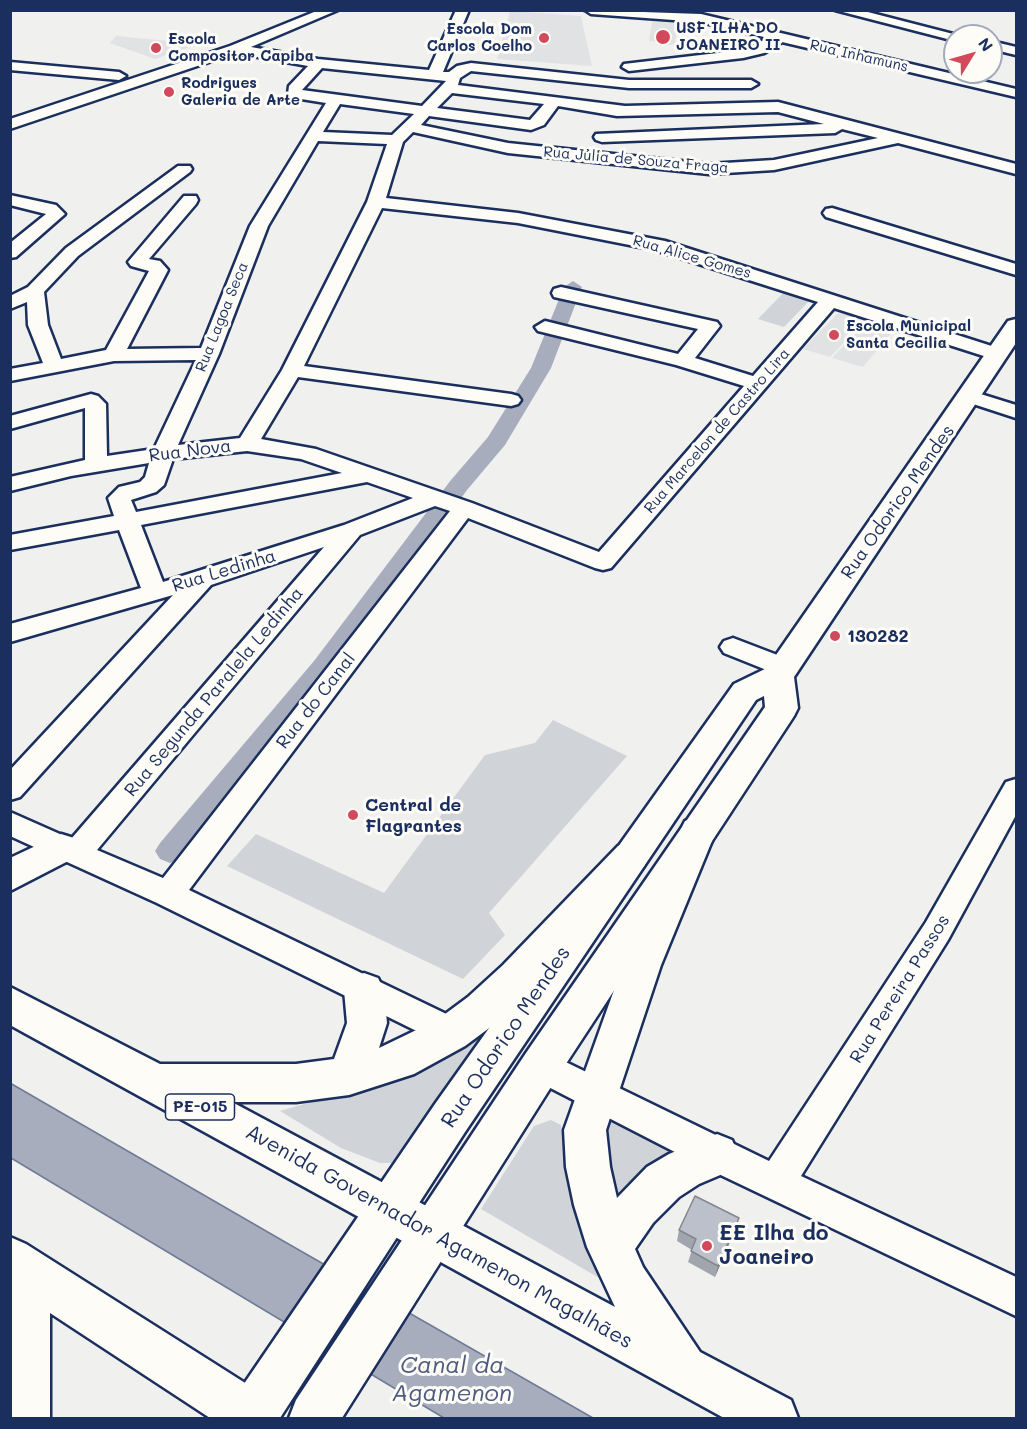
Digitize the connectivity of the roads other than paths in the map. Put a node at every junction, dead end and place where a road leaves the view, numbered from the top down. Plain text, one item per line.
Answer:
1 (292, 10) edge
2 (332, 10) edge
3 (463, 10) edge
4 (591, 10) edge
5 (840, 10) edge
6 (707, 14) edge
7 (943, 34) edge
8 (780, 37) junction
9 (235, 49) junction
10 (318, 63) junction
11 (10, 66) edge
12 (435, 74) junction
13 (119, 76) junction
14 (450, 82) junction
15 (629, 84) junction
16 (751, 84) dead end
17 (1017, 93) edge
18 (334, 101) junction
19 (554, 101) junction
20 (10, 109) edge
21 (618, 110) junction
22 (427, 112) junction
23 (10, 124) edge
24 (855, 126) junction
25 (410, 127) junction
26 (313, 136) junction
27 (602, 137) junction
28 (899, 138) junction
29 (396, 140) junction
30 (596, 156) junction
31 (184, 169) dead end
32 (1017, 169) edge
33 (10, 200) edge
34 (190, 200) dead end
35 (376, 202) junction
36 (832, 213) dead end
37 (10, 253) edge
38 (1017, 270) edge
39 (35, 291) junction
40 (562, 293) dead end
41 (831, 299) junction
42 (10, 303) edge
43 (1017, 326) edge
44 (546, 327) dead end
45 (209, 354) junction
46 (997, 354) junction
47 (114, 356) junction
48 (683, 361) junction
49 (54, 366) junction
50 (292, 370) junction
51 (10, 375) edge
52 (758, 384) junction
53 (971, 397) junction
54 (511, 400) dead end
55 (1017, 412) edge
56 (10, 423) edge
57 (247, 444) junction
58 (163, 453) junction
59 (96, 465) junction
60 (369, 474) junction
61 (10, 484) edge
62 (450, 503) junction
63 (128, 522) junction
64 (352, 530) junction
65 (10, 543) edge
66 (603, 562) joint
67 (202, 579) junction
68 (155, 592) junction
69 (10, 633) edge
70 (734, 647) dead end
71 (781, 672) junction
72 (10, 789) edge
73 (1017, 790) edge
74 (10, 823) edge
75 (698, 831) junction
76 (69, 851) junction
77 (631, 856) junction
78 (10, 876) edge
79 (168, 894) junction
80 (364, 990) junction
81 (10, 1004) edge
82 (451, 1033) junction
83 (541, 1066) junction
84 (350, 1076) junction
85 (157, 1083) junction
86 (596, 1094) junction
87 (717, 1155) junction
88 (776, 1183) junction
89 (390, 1210) junction
90 (433, 1233) junction
91 (610, 1247) junction
92 (19, 1265) edge
93 (1017, 1297) edge
94 (683, 1370) junction
95 (323, 1404) edge
96 (252, 1418) edge
97 (25, 1419) edge
98 (773, 1419) edge

1 - 13 street
2 - 9 street
3 - 12 street
4 - 6 street, Rua Inhamuns
5 - 7 street
6 - 8 street, Rua Inhamuns
8 - 15 street
8 - 17 street, Rua Inhamuns
9 - 10 street
9 - 23 street
10 - 12 street
10 - 18 street
11 - 13 street
12 - 14 street
13 - 20 street
14 - 15 street
14 - 19 street
14 - 22 street
15 - 16 street
15 - 21 street
18 - 22 street
18 - 26 street, Rua Lagoa Seca
19 - 21 street
19 - 22 street
21 - 24 street
21 - 27 street
22 - 25 street
24 - 27 street
24 - 28 street
25 - 29 street
25 - 30 street, Rua Júlia de Souza Fraga
26 - 29 street
26 - 45 street, Rua Lagoa Seca
27 - 30 street
28 - 30 street, Rua Júlia de Souza Fraga
28 - 32 street
29 - 35 street
31 - 39 street
33 - 37 street
34 - 47 street
35 - 41 street, Rua Alice Gomes
35 - 50 street
36 - 38 street
39 - 42 street
39 - 49 street
40 - 48 street
41 - 46 street, Rua Alice Gomes
41 - 52 street, Rua Marcelon de Castro Lira
43 - 46 main road, Rua Odorico Mendes
44 - 48 street
45 - 47 street
45 - 58 street, Rua Lagoa Seca
46 - 53 main road, Rua Odorico Mendes
47 - 49 street
48 - 52 street
49 - 51 street
50 - 54 street
50 - 57 street
52 - 66 street, Rua Marcelon de Castro Lira
53 - 55 street
53 - 71 main road, Rua Odorico Mendes
56 - 59 street
57 - 58 street, Rua Nova
57 - 60 street, Rua Nova
58 - 59 street, Rua Nova
58 - 63 street, Rua Lagoa Seca
59 - 61 street, Rua Nova
60 - 62 street, Rua Nova
60 - 63 street
62 - 64 street, Rua Ledinha
62 - 66 street, Rua Nova
62 - 79 street, Rua do Canal
63 - 65 street
63 - 68 street
64 - 67 street, Rua Ledinha
64 - 76 street, Rua Segunda Paralela Ledinha
67 - 68 street, Rua Ledinha
67 - 72 street
68 - 69 street, Rua Ledinha
70 - 71 street
71 - 75 main road
71 - 77 main road, Rua Odorico Mendes
73 - 88 street, Rua Pereira Passos
74 - 76 street
75 - 83 main road
75 - 86 main road
76 - 78 main road
76 - 79 street
77 - 82 main road
77 - 89 main road, Rua Odorico Mendes
79 - 80 street
80 - 82 street
80 - 84 main road
81 - 85 main road, Avenida Governador Agamenon Magalhães / PE-015
82 - 84 main road
83 - 86 street
83 - 90 main road
84 - 85 main road
85 - 89 main road, Avenida Governador Agamenon Magalhães / PE-015
86 - 87 street
86 - 91 main road
87 - 88 street
87 - 91 main road
88 - 93 street
89 - 90 main road, Avenida Governador Agamenon Magalhães / PE-015
89 - 96 main road, Rua Odorico Mendes
90 - 94 main road, Avenida Governador Agamenon Magalhães / PE-015
90 - 95 main road
91 - 94 main road
92 - 96 main road
92 - 97 main road
94 - 98 main road, Avenida Governador Agamenon Magalhães / PE-015

